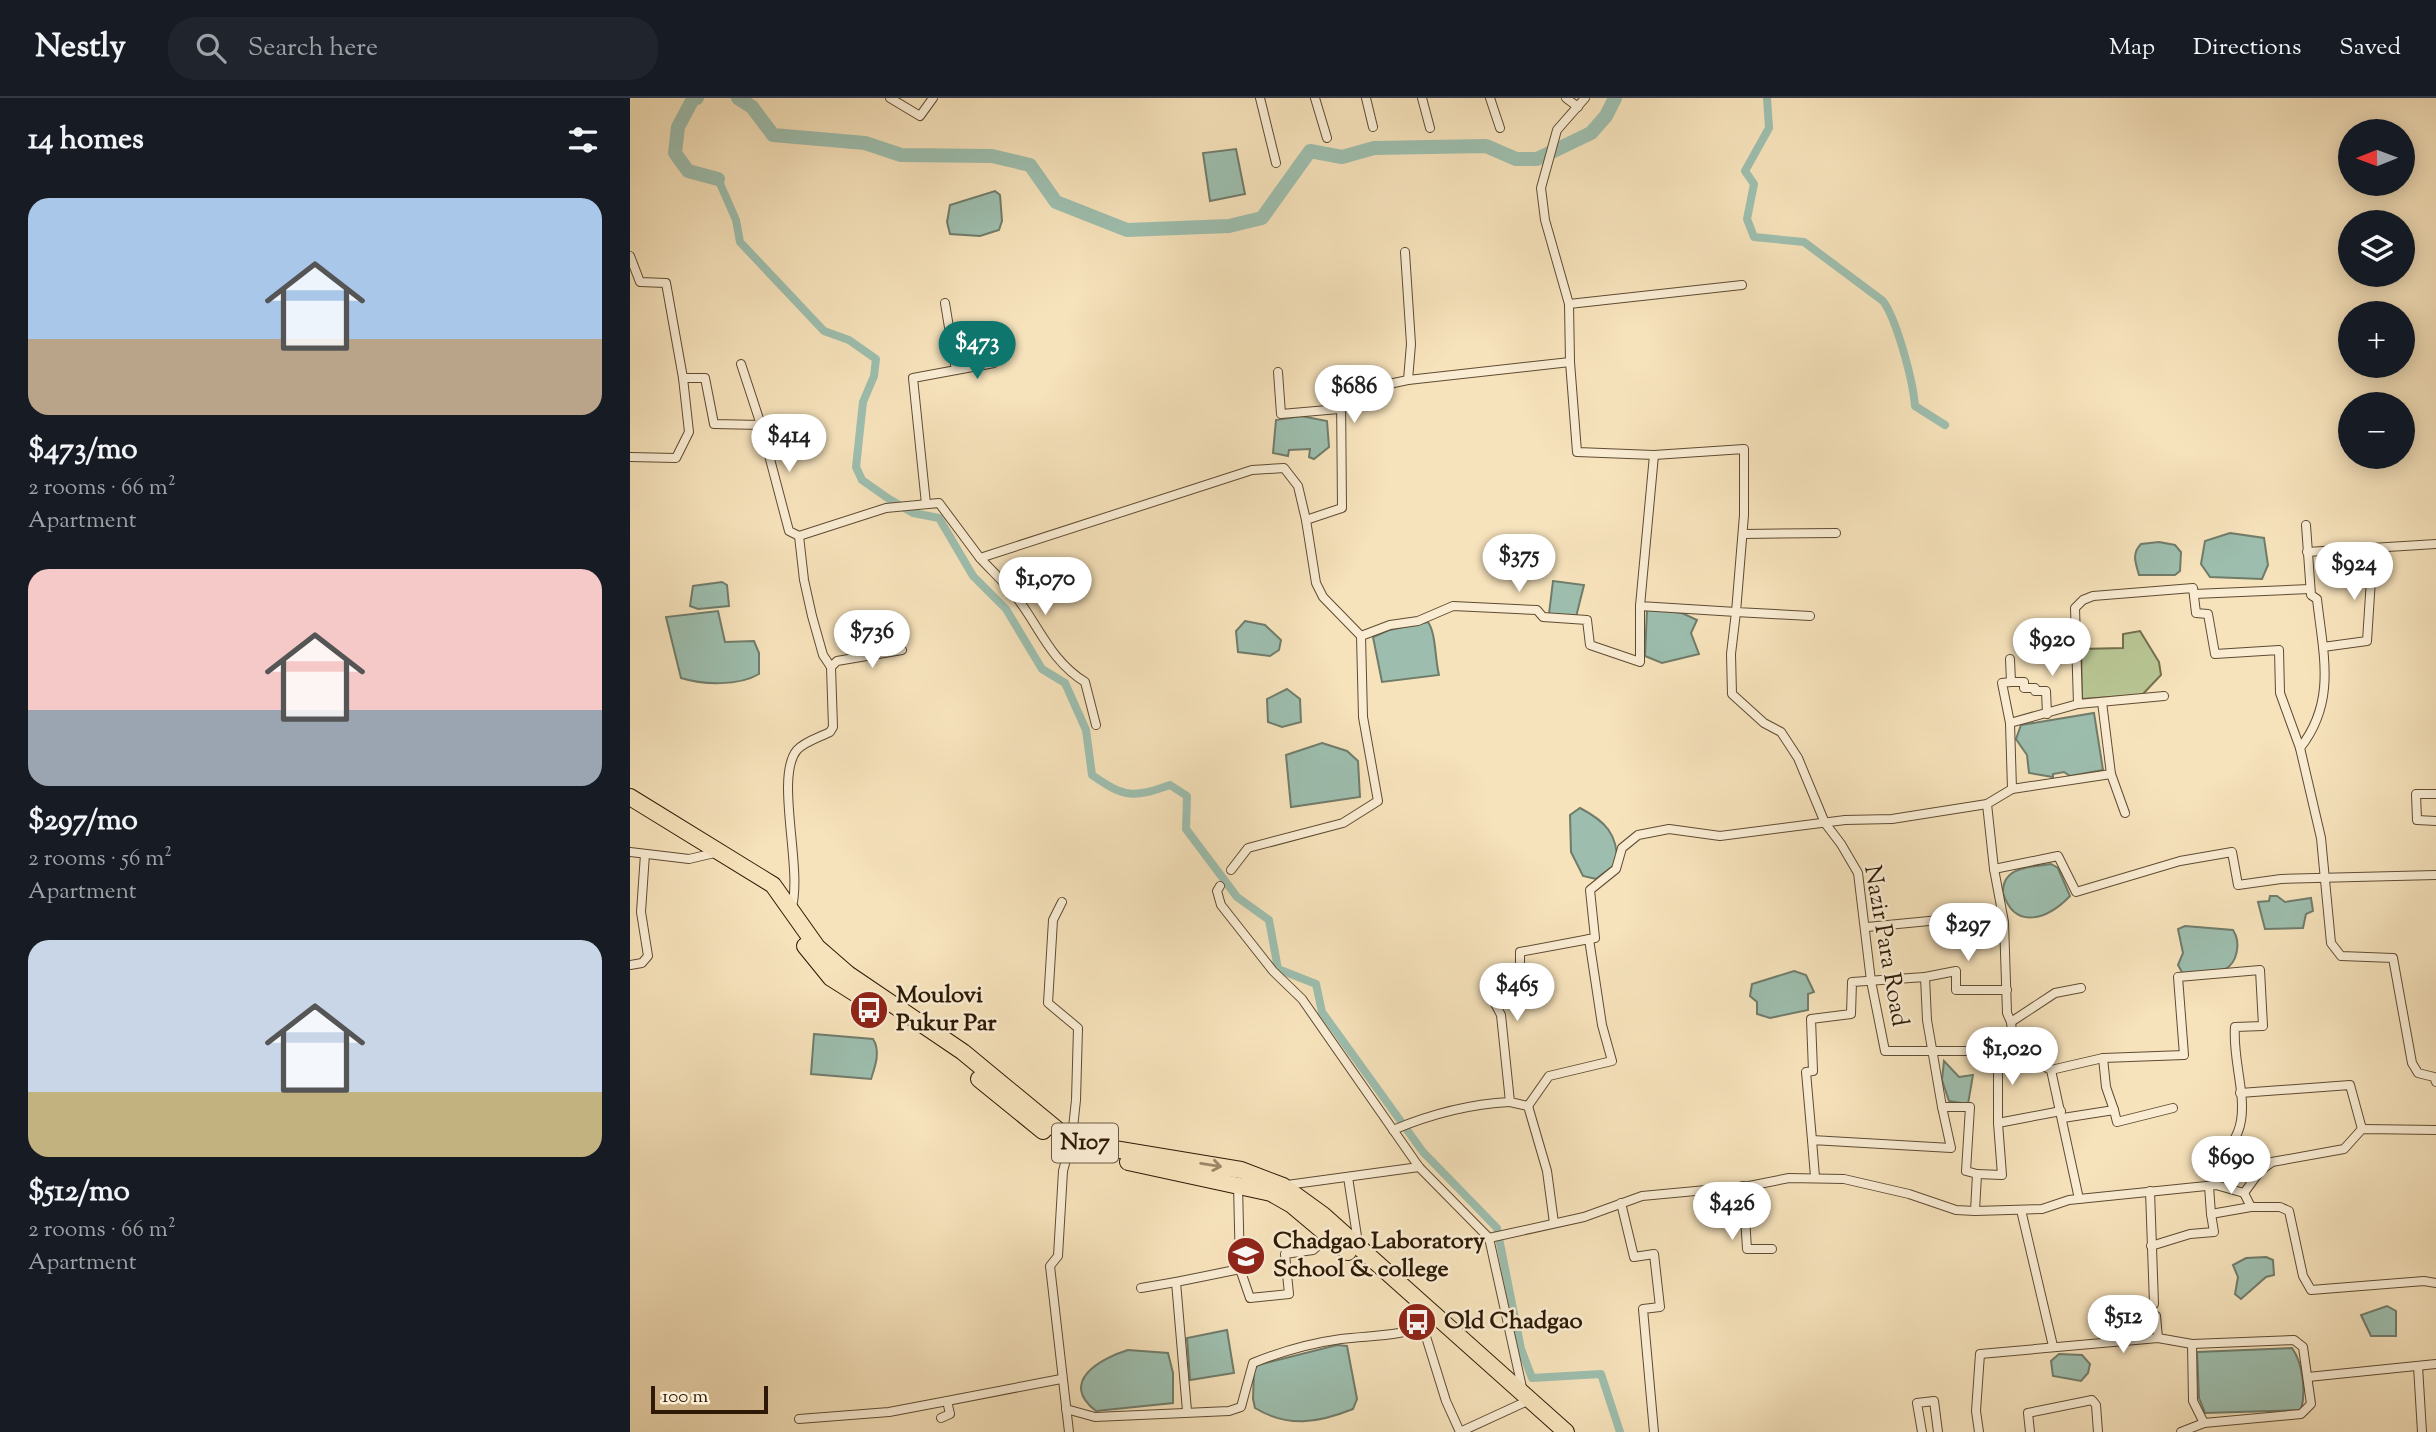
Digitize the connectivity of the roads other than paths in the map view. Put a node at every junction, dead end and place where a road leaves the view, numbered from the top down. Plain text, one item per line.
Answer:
1 (890, 98) edge
2 (933, 98) edge
3 (1259, 98) edge
4 (1315, 98) edge
5 (1366, 98) edge
6 (1422, 98) edge
7 (1490, 98) edge
8 (1566, 98) edge
9 (1585, 98) edge
10 (1578, 107) junction
11 (1373, 127) dead end
12 (1430, 128) dead end
13 (1500, 128) dead end
14 (1327, 138) dead end
15 (1276, 163) dead end
16 (1405, 251) dead end
17 (630, 256) edge
18 (1742, 285) dead end
19 (945, 303) dead end
20 (1569, 304) junction
21 (1570, 362) junction
22 (994, 363) dead end
23 (741, 364) dead end
24 (956, 370) junction
25 (1278, 372) dead end
26 (683, 378) junction
27 (1408, 380) junction
28 (1339, 409) junction
29 (761, 425) junction
30 (1654, 455) junction
31 (630, 457) edge
32 (926, 504) junction
33 (1306, 520) junction
34 (2306, 525) dead end
35 (1836, 533) dead end
36 (1743, 534) junction
37 (799, 536) junction
38 (2436, 544) edge
39 (2373, 548) junction
40 (2307, 552) junction
41 (980, 558) junction
42 (2310, 589) junction
43 (2194, 594) junction
44 (1640, 606) junction
45 (1736, 612) junction
46 (1810, 616) dead end
47 (1361, 636) junction
48 (2323, 647) junction
49 (902, 650) dead end
50 (2010, 659) dead end
51 (831, 667) junction
52 (2011, 682) junction
53 (2164, 696) dead end
54 (2102, 702) junction
55 (2078, 704) junction
56 (2047, 714) junction
57 (2010, 723) junction
58 (1096, 725) dead end
59 (2300, 748) junction
60 (2110, 774) junction
61 (2012, 789) junction
62 (2436, 794) edge
63 (630, 797) edge
64 (1987, 804) junction
65 (630, 808) edge
66 (2126, 813) dead end
67 (2436, 821) edge
68 (1825, 823) junction
69 (630, 852) edge
70 (715, 853) junction
71 (645, 855) junction
72 (1994, 869) junction
73 (1231, 870) dead end
74 (2436, 875) edge
75 (2325, 879) junction
76 (1220, 886) dead end
77 (1062, 902) dead end
78 (791, 910) junction
79 (2001, 914) junction
80 (1867, 927) junction
81 (1589, 939) junction
82 (630, 965) edge
83 (1925, 977) junction
84 (1871, 981) junction
85 (2081, 988) dead end
86 (2007, 990) junction
87 (2011, 1021) junction
88 (1933, 1051) junction
89 (2014, 1051) junction
90 (1998, 1052) junction
91 (2103, 1058) junction
92 (2051, 1070) junction
93 (2436, 1082) edge
94 (2240, 1093) junction
95 (1510, 1102) junction
96 (1528, 1106) junction
97 (1942, 1107) junction
98 (2173, 1108) dead end
99 (2114, 1110) junction
100 (2062, 1114) junction
101 (1998, 1122) junction
102 (2362, 1129) junction
103 (1393, 1130) junction
104 (2436, 1130) edge
105 (1812, 1140) junction
106 (1071, 1142) junction
107 (1419, 1167) junction
108 (1977, 1174) junction
109 (1349, 1177) junction
110 (1815, 1177) junction
111 (1238, 1185) junction
112 (1283, 1186) junction
113 (1742, 1186) junction
114 (2212, 1186) junction
115 (2150, 1191) junction
116 (2244, 1193) junction
117 (2079, 1199) junction
118 (1621, 1203) junction
119 (2251, 1207) junction
120 (2021, 1210) junction
121 (1975, 1211) junction
122 (2211, 1214) junction
123 (1553, 1223) junction
124 (1329, 1236) junction
125 (1489, 1238) junction
126 (2151, 1246) junction
127 (1359, 1247) junction
128 (1772, 1249) dead end
129 (1240, 1269) junction
130 (1176, 1282) junction
131 (2436, 1283) edge
132 (1141, 1289) dead end
133 (1427, 1325) junction
134 (2158, 1338) junction
135 (2192, 1344) junction
136 (2053, 1346) junction
137 (2436, 1364) edge
138 (2418, 1366) junction
139 (2308, 1377) junction
140 (1062, 1379) junction
141 (1523, 1399) junction
142 (947, 1401) junction
143 (1066, 1409) junction
144 (1187, 1411) junction
145 (941, 1418) dead end
146 (799, 1419) dead end
147 (2204, 1423) junction
148 (1069, 1432) edge
149 (1557, 1432) edge
150 (1566, 1432) edge
151 (1654, 1432) edge
152 (1922, 1432) edge
153 (1938, 1432) edge
154 (1979, 1432) edge
155 (2031, 1432) edge
156 (2098, 1432) edge
157 (2180, 1432) edge
158 (2421, 1432) edge

1 - 2 street
3 - 15 street
4 - 14 street
5 - 11 street
6 - 12 street
7 - 13 street
8 - 10 street
9 - 10 street
10 - 20 street
16 - 27 street
17 - 26 street
18 - 20 street
19 - 24 street
20 - 21 street
21 - 27 street
21 - 30 street
22 - 24 street
23 - 29 street
24 - 32 street
25 - 28 street
26 - 29 street
26 - 31 street
27 - 28 street
28 - 33 street
29 - 37 street
30 - 36 street
30 - 44 street
32 - 37 street
32 - 41 street
33 - 41 street
33 - 47 street
34 - 40 street
35 - 36 street
36 - 45 street
37 - 51 street
38 - 39 street
39 - 40 street
39 - 48 street
40 - 42 street
41 - 58 street
42 - 43 street
42 - 48 street
43 - 55 street
43 - 59 street
44 - 45 street
44 - 47 street
45 - 46 street
45 - 68 street, Nazir Para Road
47 - 73 street
48 - 59 street
49 - 51 street
50 - 52 street
51 - 78 street
52 - 56 street
52 - 57 street
53 - 54 street
54 - 55 street
54 - 60 street
55 - 56 street
56 - 57 street
57 - 61 street
59 - 75 street
60 - 61 street
60 - 66 street
61 - 64 street
62 - 67 street
63 - 70 highway, N107
64 - 68 street
64 - 72 street
65 - 70 highway, N107
68 - 80 street, Nazir Para Road
68 - 81 street
69 - 71 street
70 - 71 street
70 - 78 highway, N107
70 - 106 highway, N107
71 - 82 street
72 - 75 street
72 - 79 street
74 - 75 street
75 - 93 street
76 - 103 street
77 - 106 street
78 - 106 highway, N107
79 - 80 street
79 - 86 street
80 - 84 street, Nazir Para Road
81 - 95 street
81 - 96 street
83 - 84 street
83 - 86 street
83 - 88 street
84 - 88 street, Nazir Para Road
84 - 105 street
85 - 87 street
86 - 87 street
87 - 89 street
88 - 90 street, Nazir Para Road
88 - 97 street
89 - 90 street, Nazir Para Road
89 - 92 street
90 - 101 street
91 - 92 street
91 - 94 street
91 - 99 street
92 - 100 street
94 - 102 street
94 - 114 street
95 - 96 street
95 - 103 street
96 - 123 street
97 - 105 street
97 - 108 street
98 - 99 street
99 - 100 street
100 - 101 street
100 - 117 street
101 - 108 street
102 - 104 street
102 - 116 street
103 - 107 street
105 - 110 street
106 - 111 highway, N107
106 -> 112 highway, N107
106 - 140 street
107 - 109 street
107 - 125 street
108 - 121 street
109 - 112 street
109 - 127 street
110 - 113 street
110 - 121 street
111 - 124 highway, N107
111 - 129 street
112 - 127 highway, N107
113 - 118 street
113 - 128 street
114 - 115 street
114 - 116 street
114 - 122 street
115 - 117 street
115 - 126 street
116 - 119 street
117 - 120 street
118 - 123 street
118 - 151 street
119 - 122 street
119 - 131 street
120 - 121 street
120 - 136 street
122 - 126 street
123 - 125 street
124 - 129 street
124 - 133 highway, N107
125 - 141 street
126 - 134 street
127 - 141 highway, N107
129 - 130 street
130 - 132 street
130 - 144 street
133 - 141 highway, N107
133 - 141 street
133 - 144 street
134 - 135 street
134 - 136 street
135 - 139 street
135 - 147 street
136 - 154 street
137 - 138 street
138 - 139 street
138 - 158 street
139 - 147 street
140 - 142 street
140 - 143 street
141 - 149 highway, N107
141 - 150 highway, N107
142 - 145 street
142 - 146 street
143 - 144 street
143 - 148 street
147 - 157 street
152 - 153 street
155 - 156 street

